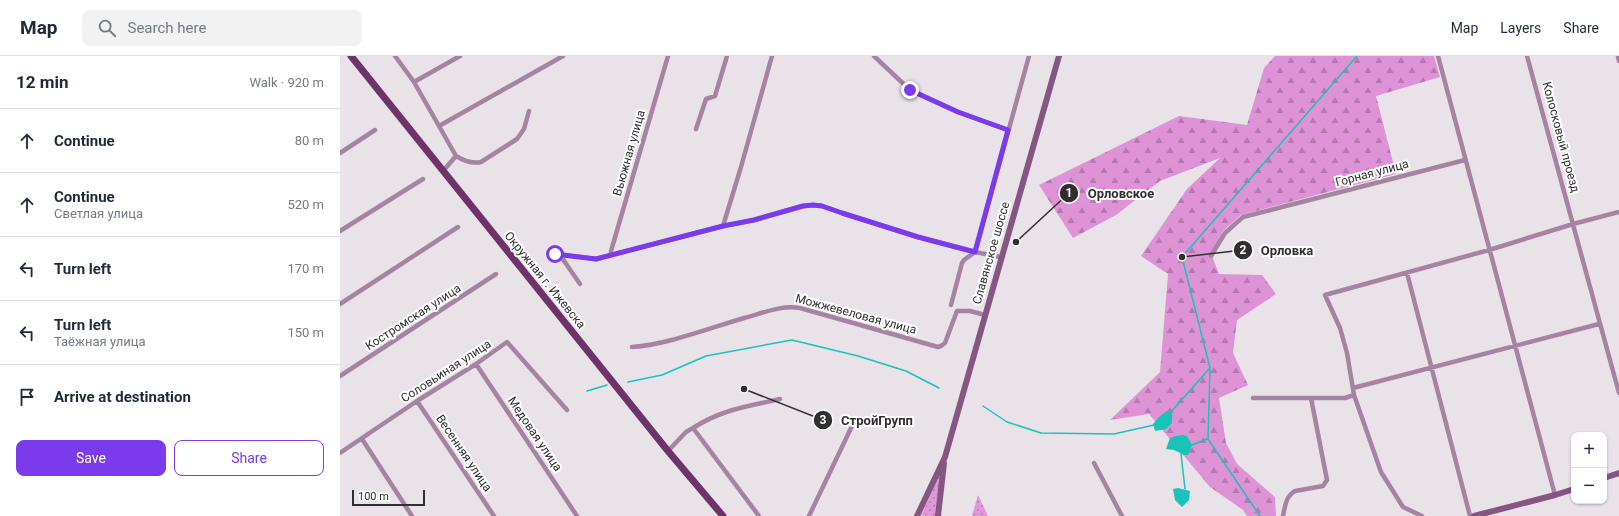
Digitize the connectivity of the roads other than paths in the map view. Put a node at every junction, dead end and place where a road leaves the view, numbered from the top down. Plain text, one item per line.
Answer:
1 (351, 56) edge
2 (395, 56) edge
3 (460, 56) edge
4 (563, 56) edge
5 (668, 56) edge
6 (727, 56) edge
7 (772, 56) edge
8 (874, 56) edge
9 (1029, 56) edge
10 (1059, 56) edge
11 (1438, 56) edge
12 (1527, 56) edge
13 (1618, 56) edge
14 (1619, 61) edge
15 (414, 82) junction
16 (530, 111) dead end
17 (439, 126) junction
18 (696, 129) dead end
19 (375, 130) dead end
20 (1008, 130) junction
21 (340, 153) edge
22 (456, 156) junction
23 (1465, 160) junction
24 (443, 171) junction
25 (423, 179) dead end
26 (1619, 212) edge
27 (1573, 224) junction
28 (723, 226) junction
29 (458, 227) dead end
30 (340, 231) edge
31 (1489, 250) junction
32 (975, 252) junction
33 (611, 255) junction
34 (1212, 256) dead end
35 (1001, 257) junction
36 (1407, 273) junction
37 (496, 274) dead end
38 (580, 284) dead end
39 (340, 304) edge
40 (951, 305) dead end
41 (985, 315) junction
42 (1599, 324) junction
43 (1515, 346) junction
44 (632, 347) dead end
45 (476, 364) junction
46 (1432, 368) junction
47 (340, 376) edge
48 (1353, 388) junction
49 (1619, 393) edge
50 (1354, 395) junction
51 (1253, 398) dead end
52 (1311, 398) junction
53 (780, 399) dead end
54 (417, 401) junction
55 (567, 410) dead end
56 (853, 424) dead end
57 (693, 428) junction
58 (362, 439) junction
59 (668, 451) junction
60 (340, 453) edge
61 (945, 457) junction
62 (1094, 464) dead end
63 (1619, 473) edge
64 (1607, 477) edge
65 (1571, 490) edge
66 (1556, 495) junction
67 (412, 516) edge
68 (494, 516) edge
69 (577, 516) edge
70 (723, 516) edge
71 (759, 516) edge
72 (809, 516) edge
73 (917, 516) edge
74 (938, 516) edge
75 (1122, 516) edge
76 (1283, 516) edge
77 (1422, 516) edge
78 (1470, 516) edge
79 (1474, 516) edge

1 - 24 main road, Окружная г. Ижевска
2 - 15 street
3 - 15 street
4 - 17 street
5 - 33 street, Вьюжная улица
6 - 18 street
7 - 28 street
8 - 20 street
9 - 20 street
10 - 35 main road, Славянское шоссе
11 - 23 street
12 - 27 street, Колосковый проезд
13 - 14 street
15 - 17 street
16 - 22 street
17 - 22 street
19 - 21 street
20 - 32 street
22 - 24 street
23 - 31 street
23 - 34 street, Горная улица
24 - 59 main road, Окружная г. Ижевска
25 - 30 street
26 - 27 street
27 - 31 street
27 - 42 street
28 - 32 street
28 - 33 street
29 - 39 street
31 - 36 street
31 - 43 street
32 - 35 street
32 - 40 street
33 - 38 street
35 - 41 main road, Славянское шоссе
36 - 46 street
36 - 48 street
37 - 47 street, Костромская улица
41 - 44 street, Можжевеловая улица
41 - 61 main road, Славянское шоссе
42 - 43 street
42 - 49 street
43 - 46 street
43 - 66 street
45 - 54 street, Соловьиная улица
45 - 55 street, Соловьиная улица
45 - 69 street, Медовая улица
46 - 48 street
46 - 78 street
48 - 50 street
50 - 52 street
50 - 77 street
51 - 52 street
52 - 76 street
53 - 57 street
54 - 58 street, Соловьиная улица
54 - 68 street, Весенняя улица
56 - 72 street
57 - 59 street
57 - 71 street
58 - 60 street, Соловьиная улица
58 - 67 street
59 - 70 main road, Окружная г. Ижевска
61 - 73 main road, Славянское шоссе
61 - 74 main road, Славянское шоссе
62 - 75 street
63 - 64 main road
65 - 66 main road
66 - 79 main road

